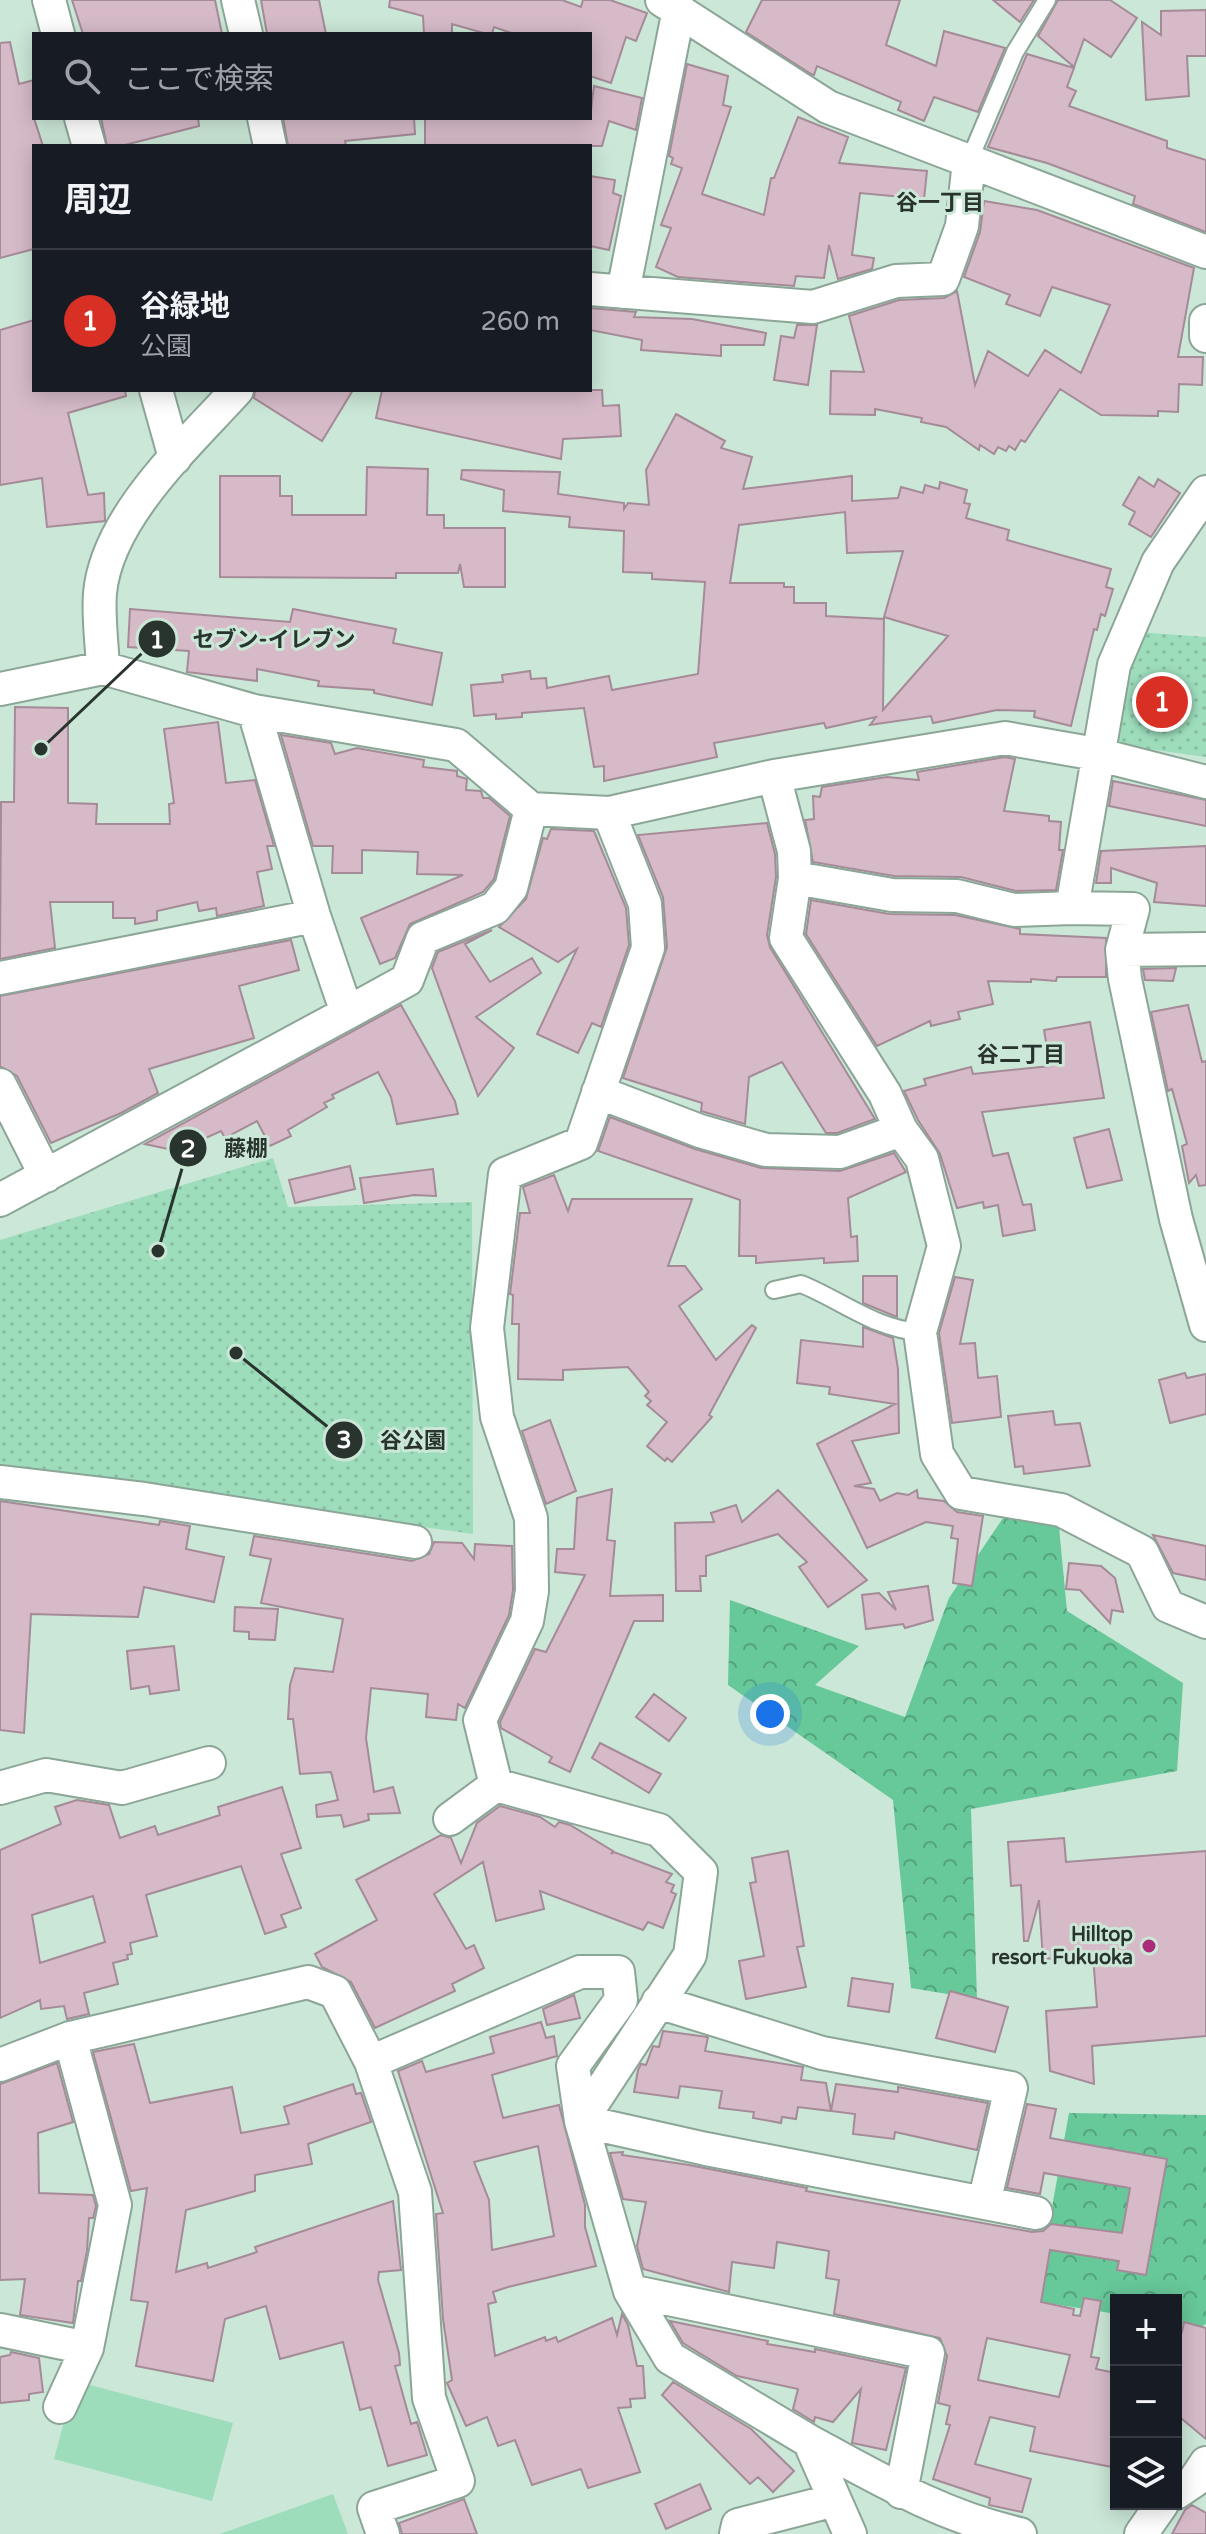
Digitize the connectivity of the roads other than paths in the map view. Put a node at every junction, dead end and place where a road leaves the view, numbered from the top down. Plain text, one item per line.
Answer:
1 (49, 0) edge
2 (238, 0) edge
3 (1047, 0) edge
4 (670, 4) edge
5 (57, 32) edge
6 (246, 32) edge
7 (82, 120) edge
8 (264, 120) edge
9 (88, 144) edge
10 (270, 144) edge
11 (969, 161) junction
12 (1206, 252) edge
13 (592, 289) edge
14 (623, 292) junction
15 (1206, 321) edge
16 (1206, 336) edge
17 (157, 392) edge
18 (235, 392) edge
19 (175, 458) junction
20 (1206, 492) edge
21 (103, 668) junction
22 (0, 689) edge
23 (254, 711) junction
24 (1096, 754) junction
25 (774, 776) junction
26 (1206, 782) edge
27 (531, 809) junction
28 (609, 813) junction
29 (795, 878) junction
30 (1072, 908) junction
31 (314, 916) junction
32 (1206, 949) edge
33 (1122, 950) junction
34 (0, 978) edge
35 (347, 1013) junction
36 (0, 1085) edge
37 (598, 1092) junction
38 (901, 1130) junction
39 (46, 1176) junction
40 (0, 1200) edge
41 (774, 1290) dead end
42 (1206, 1325) edge
43 (920, 1332) junction
44 (0, 1482) edge
45 (415, 1542) dead end
46 (1206, 1622) edge
47 (209, 1763) dead end
48 (496, 1785) junction
49 (0, 1788) edge
50 (450, 1819) dead end
51 (658, 2002) junction
52 (70, 2038) junction
53 (371, 2062) junction
54 (0, 2065) edge
55 (581, 2121) junction
56 (984, 2203) junction
57 (1036, 2213) dead end
58 (630, 2291) junction
59 (0, 2330) edge
60 (87, 2348) junction
61 (60, 2407) dead end
62 (809, 2441) junction
63 (1206, 2463) edge
64 (1182, 2489) edge
65 (901, 2492) junction
66 (835, 2500) junction
67 (1158, 2510) edge
68 (383, 2534) edge
69 (736, 2534) edge
70 (850, 2534) edge
71 (1020, 2534) edge
72 (1141, 2534) edge

1 - 5 street
2 - 6 street
3 - 11 lane
4 - 11 street
4 - 14 street
7 - 9 street
8 - 10 street
11 - 12 street
11 - 14 street
13 - 14 street
15 - 16 street
17 - 19 street
18 - 19 street
19 - 21 street
20 - 24 street
21 - 22 street
21 - 23 street
23 - 27 street
23 - 31 street
24 - 25 street
24 - 26 street
24 - 30 street
25 - 28 street
25 - 29 street
27 - 28 street
27 - 35 street
28 - 37 street
29 - 30 street
29 - 38 street
30 - 33 street
31 - 34 street
31 - 35 street
32 - 33 street
33 - 42 street
35 - 39 street
36 - 39 street
37 - 38 street
37 - 48 street
38 - 43 street
39 - 40 street
41 - 43 lane
43 - 46 street
44 - 45 street
47 - 49 street
48 - 50 street
48 - 51 street
51 - 55 street
51 - 56 street
52 - 53 street
52 - 54 street
52 - 60 street
53 - 55 street
53 - 68 street
55 - 56 street
55 - 58 street
56 - 57 street
58 - 62 street
58 - 65 street
59 - 60 street
60 - 61 street
62 - 65 street
62 - 66 street
63 - 64 street
65 - 71 street
66 - 69 street
66 - 70 street
67 - 72 street

